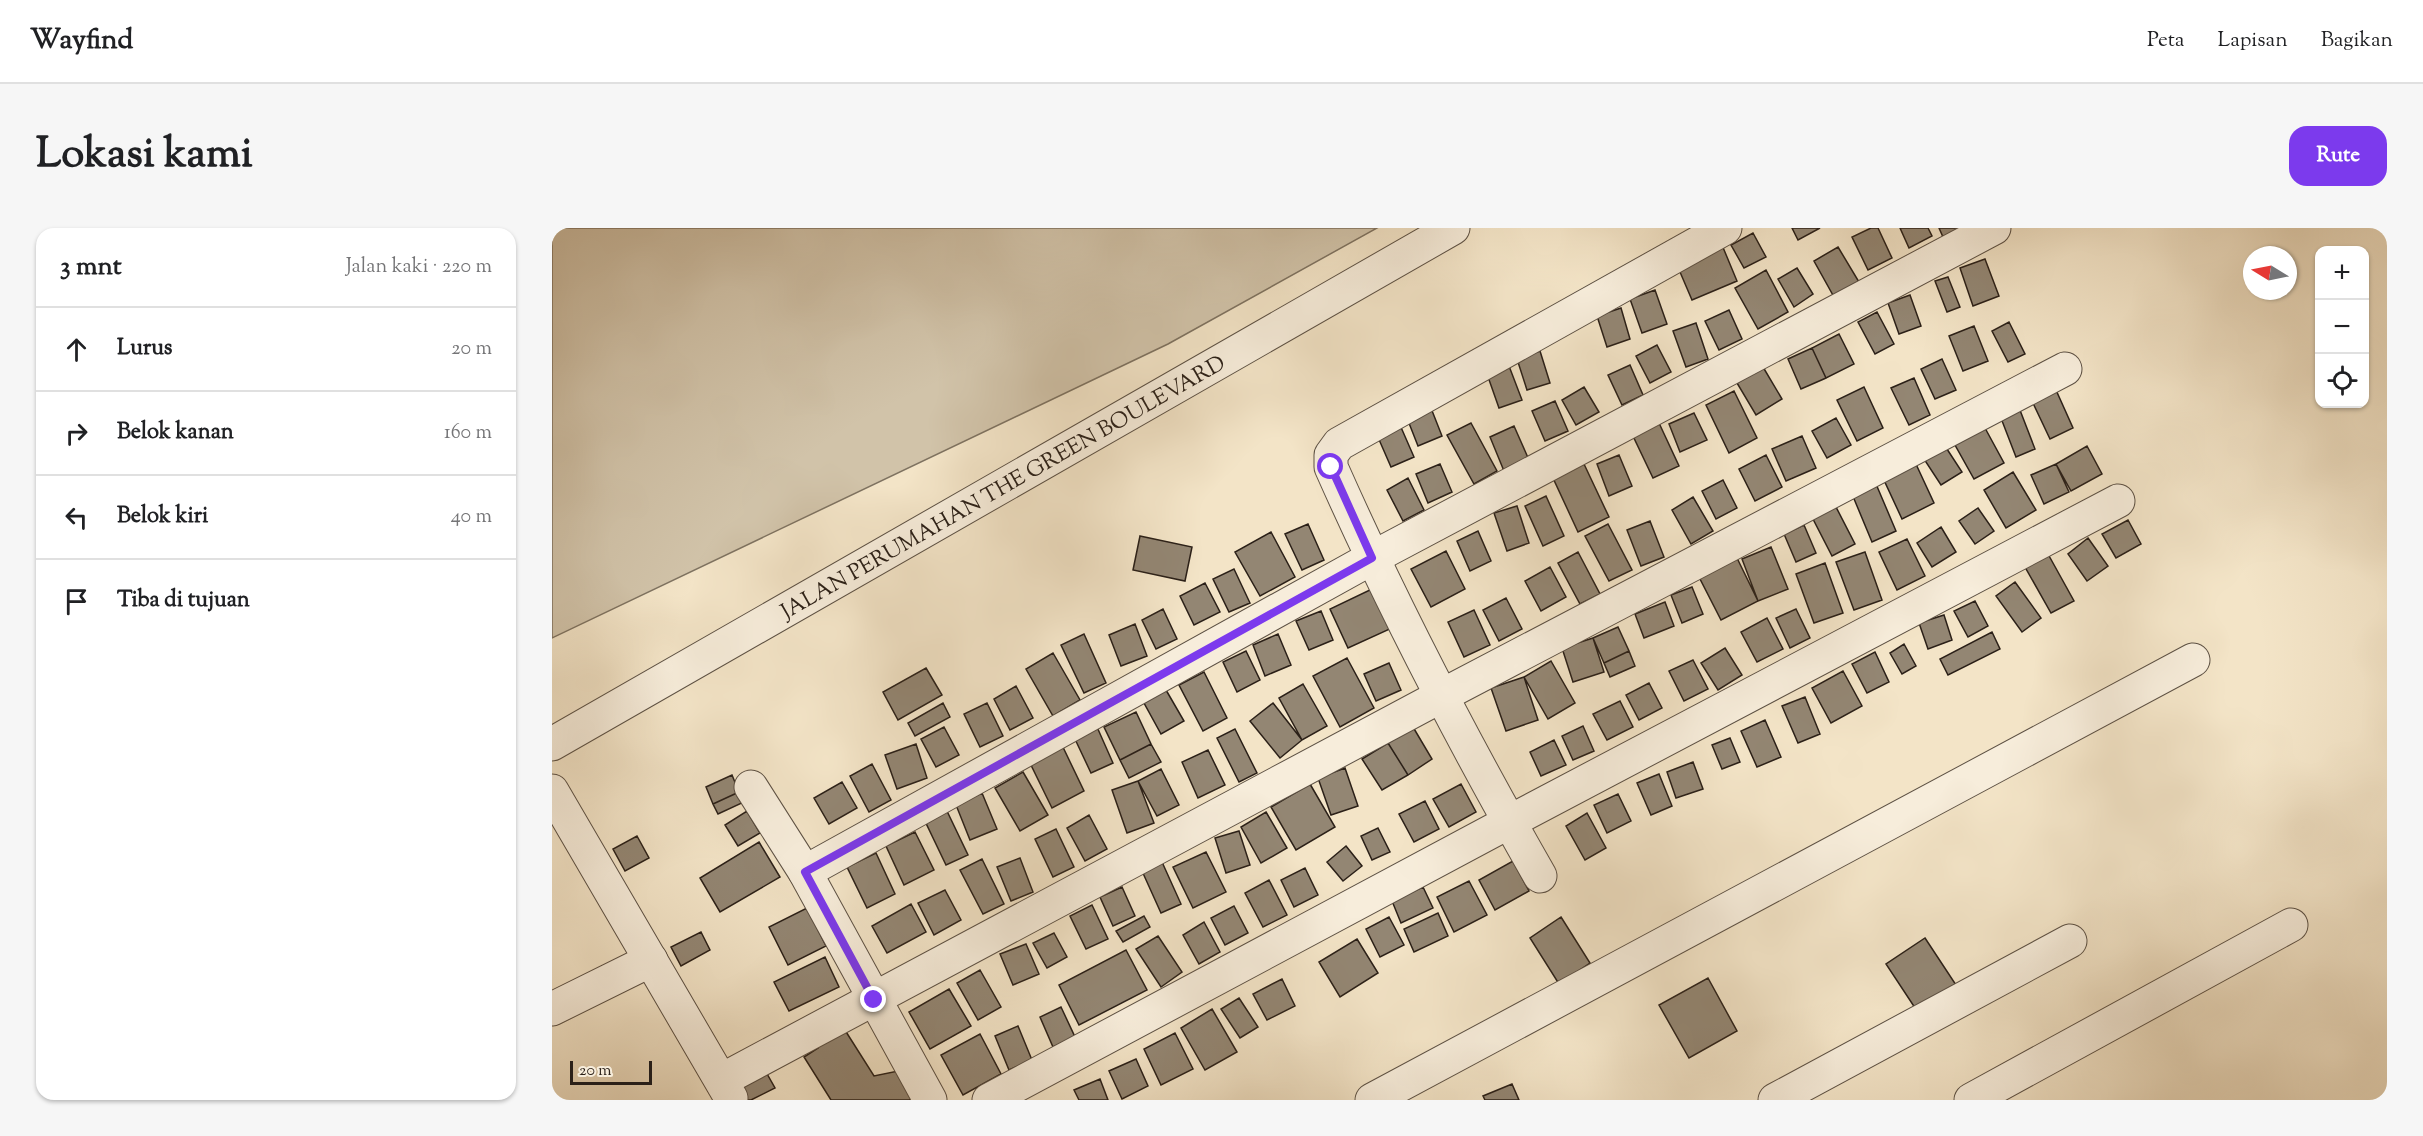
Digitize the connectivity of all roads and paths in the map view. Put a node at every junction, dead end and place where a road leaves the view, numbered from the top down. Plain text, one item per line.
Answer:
1 (1453, 228) edge
2 (1725, 228) edge
3 (1994, 228) edge
4 (2065, 369) dead end
5 (2118, 501) dead end
6 (1372, 558) junction
7 (2193, 660) dead end
8 (1441, 696) junction
9 (552, 744) edge
10 (751, 787) dead end
11 (556, 806) edge
12 (1509, 822) junction
13 (805, 872) junction
14 (1540, 876) dead end
15 (2291, 925) dead end
16 (2070, 941) dead end
17 (651, 960) junction
18 (874, 1000) junction
19 (552, 1009) edge
20 (727, 1090) edge
21 (930, 1100) edge
22 (989, 1100) edge
23 (1372, 1100) edge
24 (1775, 1100) edge
25 (1971, 1100) edge

1 - 9 street, JALAN PERUMAHAN THE GREEN BOULEVARD
2 - 6 street
3 - 6 street
4 - 8 street
5 - 12 street
6 - 8 street
6 - 13 street
7 - 23 street
8 - 12 street
8 - 18 street
10 - 13 street
11 - 17 street
12 - 14 street
12 - 22 street
13 - 18 street
15 - 25 street
16 - 24 street
17 - 19 street
17 - 20 street
18 - 20 street
18 - 21 street

